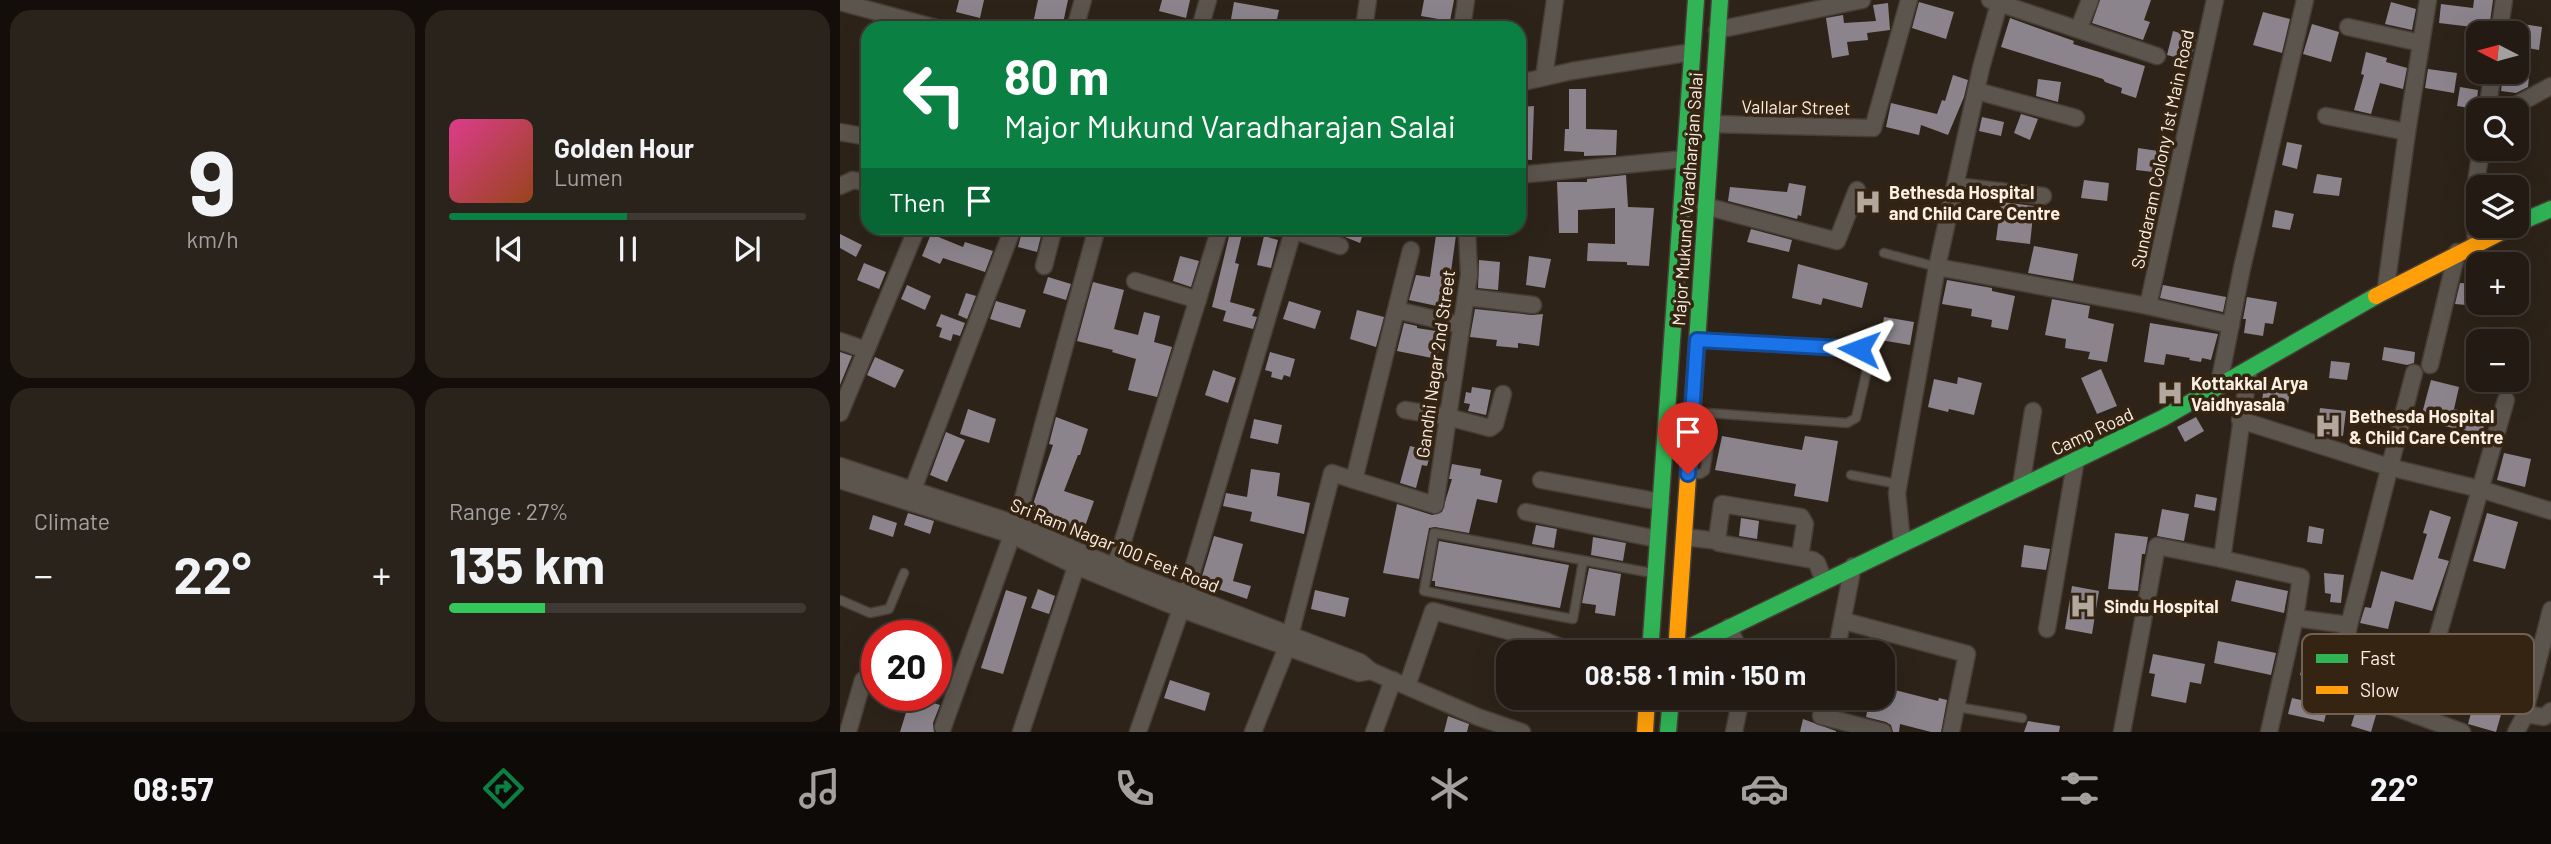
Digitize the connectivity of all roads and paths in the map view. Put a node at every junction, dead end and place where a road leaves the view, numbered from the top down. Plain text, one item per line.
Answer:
1 (1083, 0) edge
2 (1208, 0) edge
3 (1367, 0) edge
4 (1466, 0) edge
5 (1555, 0) edge
6 (1696, 0) edge
7 (1720, 0) edge
8 (1862, 0) edge
9 (1909, 0) edge
10 (2090, 0) edge
11 (2215, 0) edge
12 (2305, 0) edge
13 (2428, 0) edge
14 (2504, 0) edge
15 (840, 2) edge
16 (1994, 2) edge
17 (910, 21) edge
18 (1077, 21) edge
19 (1202, 21) edge
20 (1365, 21) edge
21 (1463, 21) edge
22 (2501, 21) edge
23 (2348, 27) dead end
24 (2079, 28) junction
25 (1717, 30) junction
26 (2421, 43) junction
27 (1692, 52) junction
28 (2157, 56) dead end
29 (1544, 77) junction
30 (1526, 81) edge
31 (2551, 86) edge
32 (1977, 91) junction
33 (2529, 98) edge
34 (2326, 116) dead end
35 (2076, 118) dead end
36 (1711, 124) junction
37 (840, 132) edge
38 (2407, 132) junction
39 (861, 136) edge
40 (1685, 159) junction
41 (2479, 161) edge
42 (1526, 174) edge
43 (861, 182) edge
44 (840, 186) edge
45 (1955, 186) junction
46 (1857, 191) dead end
47 (2043, 196) dead end
48 (1705, 206) junction
49 (2551, 209) edge
50 (2529, 219) edge
51 (914, 235) edge
52 (1010, 235) edge
53 (1052, 235) edge
54 (1095, 235) edge
55 (1218, 235) edge
56 (1289, 235) edge
57 (1310, 235) edge
58 (1467, 235) edge
59 (2485, 238) edge
60 (2476, 242) junction
61 (1340, 246) dead end
62 (1411, 250) dead end
63 (2457, 251) junction
64 (1884, 253) dead end
65 (1044, 266) dead end
66 (1937, 267) junction
67 (1135, 281) dead end
68 (2386, 289) junction
69 (1466, 297) junction
70 (1198, 300) junction
71 (1533, 305) dead end
72 (2147, 306) junction
73 (1396, 310) junction
74 (1461, 325) junction
75 (2231, 325) junction
76 (1697, 340) junction
77 (840, 341) edge
78 (866, 350) junction
79 (2430, 365) dead end
80 (2249, 369) junction
81 (2414, 373) dead end
82 (2218, 389) junction
83 (1503, 394) dead end
84 (2506, 400) dead end
85 (1405, 410) dead end
86 (2033, 411) dead end
87 (840, 413) edge
88 (1448, 417) junction
89 (1692, 417) junction
90 (2241, 420) junction
91 (2076, 459) junction
92 (840, 466) edge
93 (2389, 467) junction
94 (1851, 475) dead end
95 (840, 480) edge
96 (1354, 480) junction
97 (1541, 480) dead end
98 (1898, 484) junction
99 (2021, 486) junction
100 (2480, 489) junction
101 (911, 495) junction
102 (1661, 502) junction
103 (2551, 511) edge
104 (1526, 512) dead end
105 (1014, 530) junction
106 (1685, 537) junction
107 (1657, 539) junction
108 (1717, 541) junction
109 (1902, 542) junction
110 (1800, 556) junction
111 (1078, 559) junction
112 (2222, 559) junction
113 (1583, 561) junction
114 (1853, 566) junction
115 (904, 573) dead end
116 (1654, 573) junction
117 (1113, 574) junction
118 (1824, 581) junction
119 (840, 600) edge
120 (1183, 602) junction
121 (2551, 610) edge
122 (2295, 618) junction
123 (1844, 621) junction
124 (2349, 625) junction
125 (1729, 627) junction
126 (2048, 629) dead end
127 (2347, 634) edge
128 (2438, 634) edge
129 (1542, 640) edge
130 (1651, 640) edge
131 (1677, 640) edge
132 (1702, 640) edge
133 (1734, 640) edge
134 (1839, 640) edge
135 (1289, 641) junction
136 (2534, 677) edge
137 (1400, 683) junction
138 (861, 687) edge
139 (1957, 707) junction
140 (1646, 710) edge
141 (1670, 710) edge
142 (1739, 710) edge
143 (1822, 710) edge
144 (2551, 711) edge
145 (2525, 714) edge
146 (2530, 714) edge
147 (2415, 715) edge
148 (2022, 718) dead end
149 (943, 727) dead end
150 (848, 732) edge
151 (1021, 732) edge
152 (1138, 732) edge
153 (1253, 732) edge
154 (1374, 732) edge
155 (1522, 732) edge
156 (1645, 732) edge
157 (1668, 732) edge
158 (1734, 732) edge
159 (1883, 732) edge
160 (1951, 732) edge
161 (2122, 732) edge
162 (2269, 732) edge
163 (2462, 732) edge
164 (2516, 732) edge

1 - 18 street
2 - 19 street
3 - 20 street
4 - 21 street
5 - 29 street
6 - 27 main road, Major Mukund Varadharajan Salai
7 - 25 main road, Major Mukund Varadharajan Salai
8 - 25 street
9 - 36 street, Vallalar Street
10 - 24 street
11 - 72 street, Sundaram Colony 1st Main Road
12 - 75 street
13 - 26 street
14 - 22 street
15 - 17 street
16 - 24 street
16 - 32 street
23 - 26 street
24 - 28 street
25 - 36 main road, Major Mukund Varadharajan Salai
26 - 38 street
27 - 29 street
27 - 40 main road, Major Mukund Varadharajan Salai
29 - 30 street
31 - 33 street
32 - 35 street
32 - 45 street
34 - 38 street
36 - 48 main road, Major Mukund Varadharajan Salai
37 - 39 street
38 - 68 street
40 - 42 street
40 - 102 main road, Major Mukund Varadharajan Salai
41 - 60 street
43 - 44 street
45 - 47 street
45 - 66 street
46 - 48 street
48 - 76 main road, Major Mukund Varadharajan Salai
49 - 50 main road, Camp Road
51 - 78 street
52 - 101 street
53 - 65 street
54 - 105 street
55 - 70 street
56 - 120 street
57 - 61 street
58 - 69 street, Gandhi Nagar 2nd Street
59 - 60 main road, Camp Road
60 - 63 main road, Camp Road
62 - 73 street
63 - 68 main road, Camp Road
63 - 79 street
64 - 66 lane
66 - 72 street
66 - 98 street
67 - 70 street
68 - 80 main road, Camp Road
69 - 71 street
69 - 74 street, Gandhi Nagar 2nd Street
70 - 117 street
72 - 75 street
73 - 74 street
73 - 96 street
74 - 88 street, Gandhi Nagar 2nd Street
75 - 82 street
76 - 89 main road, Major Mukund Varadharajan Salai
76 - 89 lane
77 - 78 street
78 - 87 street
80 - 82 main road, Camp Road
80 - 90 street
81 - 93 street
82 - 91 main road, Camp Road
83 - 88 street
84 - 100 street
85 - 88 street
86 - 99 street
88 - 96 street, Gandhi Nagar 2nd Street
89 - 106 main road, Major Mukund Varadharajan Salai
90 - 93 street
90 - 112 street
91 - 99 main road, Camp Road
91 - 126 street
92 - 101 street, Sri Ram Nagar 100 Feet Road
93 - 100 street
93 - 124 street
94 - 98 lane
95 - 101 street, Sri Ram Nagar 100 Feet Road
96 - 135 street
97 - 102 street
98 - 109 street
99 - 109 main road, Camp Road
100 - 103 street
100 - 128 street
101 - 105 street, Sri Ram Nagar 100 Feet Road
102 - 107 main road, Major Mukund Varadharajan Salai
104 - 107 street
105 - 111 street, Sri Ram Nagar 100 Feet Road
105 - 149 street
106 - 108 street
106 - 131 main road, Major Mukund Varadharajan Salai
107 - 116 main road, Major Mukund Varadharajan Salai
108 - 110 street
108 - 110 street
109 - 114 main road, Camp Road
110 - 118 street
111 - 117 street, Sri Ram Nagar 100 Feet Road
111 - 151 street
112 - 122 street
112 - 161 street
113 - 113 lane
113 - 116 lane
114 - 118 main road, Camp Road
114 - 123 street
115 - 119 lane
116 - 130 main road, Major Mukund Varadharajan Salai
117 - 120 street, Sri Ram Nagar 100 Feet Road
118 - 125 main road, Camp Road
120 - 135 street, Sri Ram Nagar 100 Feet Road
120 - 152 street
121 - 136 street
122 - 124 street
122 - 162 street
123 - 134 street
123 - 139 street
124 - 127 street
125 - 132 main road, Camp Road
125 - 133 street
129 - 137 street
135 - 137 street, Sri Ram Nagar 100 Feet Road
135 - 153 street
137 - 154 street
137 - 155 street, Sri Ram Nagar 100 Feet Road
138 - 150 street
139 - 148 lane
139 - 160 street
140 - 156 main road
141 - 157 main road
142 - 158 street
143 - 159 street
144 - 146 street
145 - 164 street
147 - 163 street

